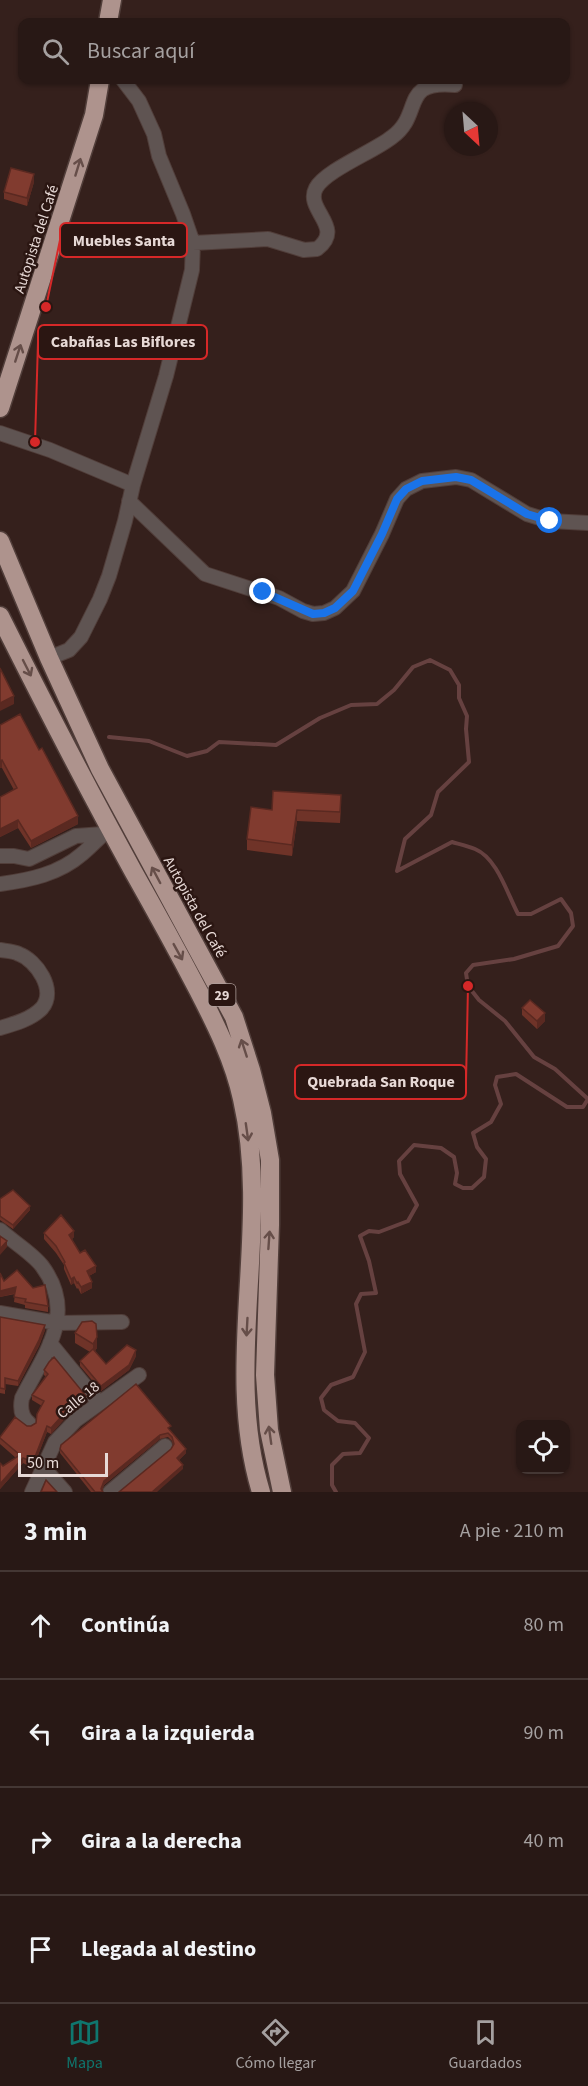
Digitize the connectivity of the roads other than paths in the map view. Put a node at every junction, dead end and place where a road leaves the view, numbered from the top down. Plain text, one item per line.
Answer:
1 (112, 0) edge
2 (109, 18) edge
3 (99, 84) edge
4 (126, 84) edge
5 (455, 86) dead end
6 (193, 243) junction
7 (0, 408) edge
8 (0, 433) edge
9 (133, 485) junction
10 (129, 501) junction
11 (588, 523) edge
12 (0, 541) edge
13 (0, 616) edge
14 (49, 658) junction
15 (106, 831) junction
16 (0, 856) edge
17 (0, 884) edge
18 (0, 950) edge
19 (0, 1028) edge
20 (0, 1230) edge
21 (0, 1313) edge
22 (122, 1322) dead end
23 (57, 1323) junction
24 (50, 1342) junction
25 (139, 1375) dead end
26 (99, 1404) junction
27 (29, 1423) edge
28 (165, 1446) dead end
29 (42, 1467) junction
30 (32, 1492) edge
31 (65, 1492) edge
32 (110, 1492) edge
33 (261, 1492) edge
34 (282, 1492) edge

1 - 2 highway
7 -> 3 highway, Autopista del Café
4 - 6 street
5 - 6 street
6 - 9 street
8 - 9 street
9 - 10 street
10 - 11 street
10 - 14 street
12 - 14 highway, Autopista del Café / 29
13 -> 15 highway, 29
34 -> 14 highway, Autopista del Café / 29
15 - 16 street
15 - 17 street
15 -> 33 highway, 29
18 - 19 street
20 - 23 street
21 - 23 street
22 - 23 street
23 - 24 street
24 - 26 street
24 - 27 street
25 - 26 street, Calle 18
26 - 29 street, Calle 18
28 - 32 street
29 - 30 street, Calle 18
29 - 31 street

